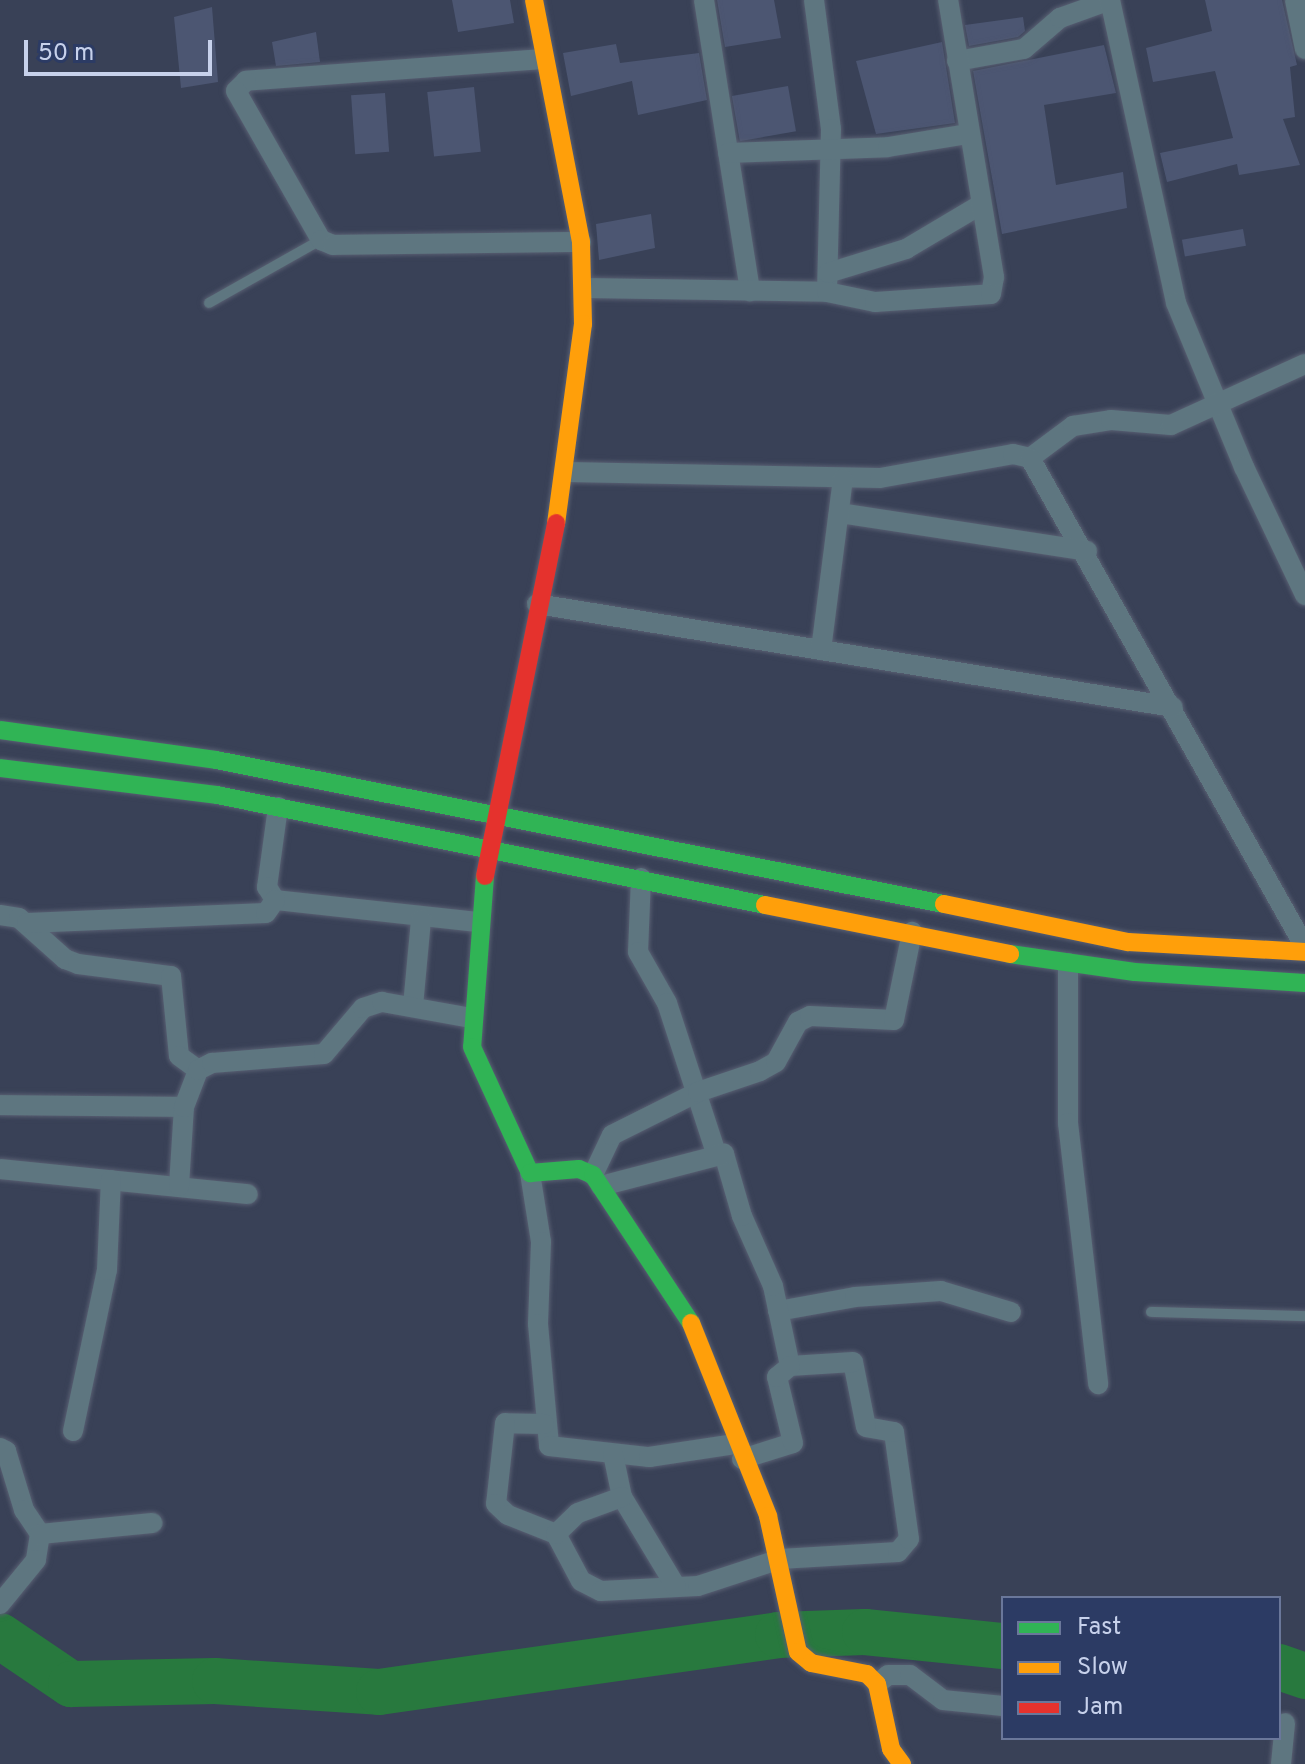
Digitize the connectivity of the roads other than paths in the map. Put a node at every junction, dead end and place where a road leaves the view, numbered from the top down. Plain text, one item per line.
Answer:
1 (534, 0) edge
2 (704, 0) edge
3 (814, 0) edge
4 (948, 0) edge
5 (1295, 0) edge
6 (1305, 49) edge
7 (543, 59) junction
8 (957, 61) junction
9 (967, 134) junction
10 (831, 149) junction
11 (728, 153) junction
12 (980, 205) junction
13 (321, 240) junction
14 (581, 242) junction
15 (827, 283) junction
16 (585, 288) junction
17 (750, 291) junction
18 (209, 303) dead end
19 (1305, 364) edge
20 (1217, 406) junction
21 (1030, 458) junction
22 (566, 472) junction
23 (843, 479) junction
24 (839, 513) junction
25 (1087, 551) junction
26 (1300, 575) edge
27 (1305, 595) edge
28 (537, 604) junction
29 (821, 650) junction
30 (1173, 707) junction
31 (0, 730) edge
32 (174, 753) junction
33 (0, 768) edge
34 (169, 789) junction
35 (278, 807) junction
36 (501, 813) junction
37 (491, 849) junction
38 (641, 878) junction
39 (275, 900) junction
40 (0, 915) edge
41 (421, 919) junction
42 (477, 922) junction
43 (27, 923) junction
44 (912, 932) junction
45 (1305, 949) edge
46 (1068, 963) junction
47 (1305, 983) edge
48 (413, 1006) junction
49 (471, 1018) junction
50 (198, 1070) junction
51 (698, 1092) junction
52 (0, 1105) edge
53 (184, 1107) junction
54 (716, 1153) junction
55 (0, 1169) edge
56 (530, 1173) junction
57 (111, 1180) junction
58 (597, 1181) junction
59 (179, 1186) junction
60 (248, 1194) dead end
61 (778, 1311) junction
62 (1011, 1312) dead end
63 (1151, 1312) dead end
64 (1305, 1316) edge
65 (790, 1366) junction
66 (1098, 1384) dead end
67 (544, 1424) junction
68 (73, 1431) dead end
69 (0, 1448) edge
70 (739, 1451) junction
71 (613, 1454) junction
72 (622, 1497) junction
73 (152, 1523) dead end
74 (40, 1534) junction
75 (556, 1534) junction
76 (781, 1561) junction
77 (676, 1587) junction
78 (0, 1604) edge
79 (877, 1684) junction
80 (1001, 1706) edge
81 (1285, 1723) dead end
82 (902, 1764) edge
83 (1281, 1764) edge

1 - 7 street
2 - 11 street
3 - 10 street
4 - 8 street
5 - 6 street
7 - 13 street
7 - 14 street
8 - 9 street
8 - 20 street
9 - 10 street
9 - 12 street
10 - 11 street
10 - 15 street
11 - 17 street
12 - 15 street
12 - 15 street
13 - 14 street
13 - 18 lane
14 - 16 street
15 - 17 street
16 - 17 street
16 - 22 street
19 - 20 street
20 - 21 street
20 - 26 street
21 - 23 street
21 - 25 street
22 - 23 street
22 - 28 street
23 - 24 street
24 - 25 street
24 - 29 street
25 - 30 street
26 - 27 street
28 - 29 street
28 - 36 street
29 - 30 street
30 - 45 street
31 - 32 street
32 - 34 street
32 - 36 street
33 - 34 street
34 - 35 street
35 - 37 street
35 - 39 street
36 - 37 street
36 - 45 street
37 - 38 street
37 - 42 street
38 - 44 street
38 - 51 street
39 - 41 street
39 - 43 street
40 - 43 street
41 - 42 street
41 - 48 street
42 - 49 street
43 - 50 street
44 - 46 street
44 - 51 street
46 - 47 street
46 - 66 street
48 - 49 street
48 - 50 street
49 - 56 street
50 - 53 street
51 - 54 street
51 - 58 street
52 - 53 street
53 - 59 street
54 - 58 street
54 - 61 street
55 - 57 street
56 - 58 street
56 - 67 street
57 - 59 street
57 - 68 street
58 - 70 street
59 - 60 street
61 - 62 street
61 - 65 street
63 - 64 lane
65 - 70 street
65 - 76 street
67 - 71 street
67 - 75 street
69 - 74 street
70 - 71 street
70 - 76 street
71 - 72 street
72 - 75 street
72 - 77 street
73 - 74 street
74 - 78 street
75 - 77 street
76 - 77 street
76 - 79 street
79 - 80 street
79 - 82 street
81 - 83 street

